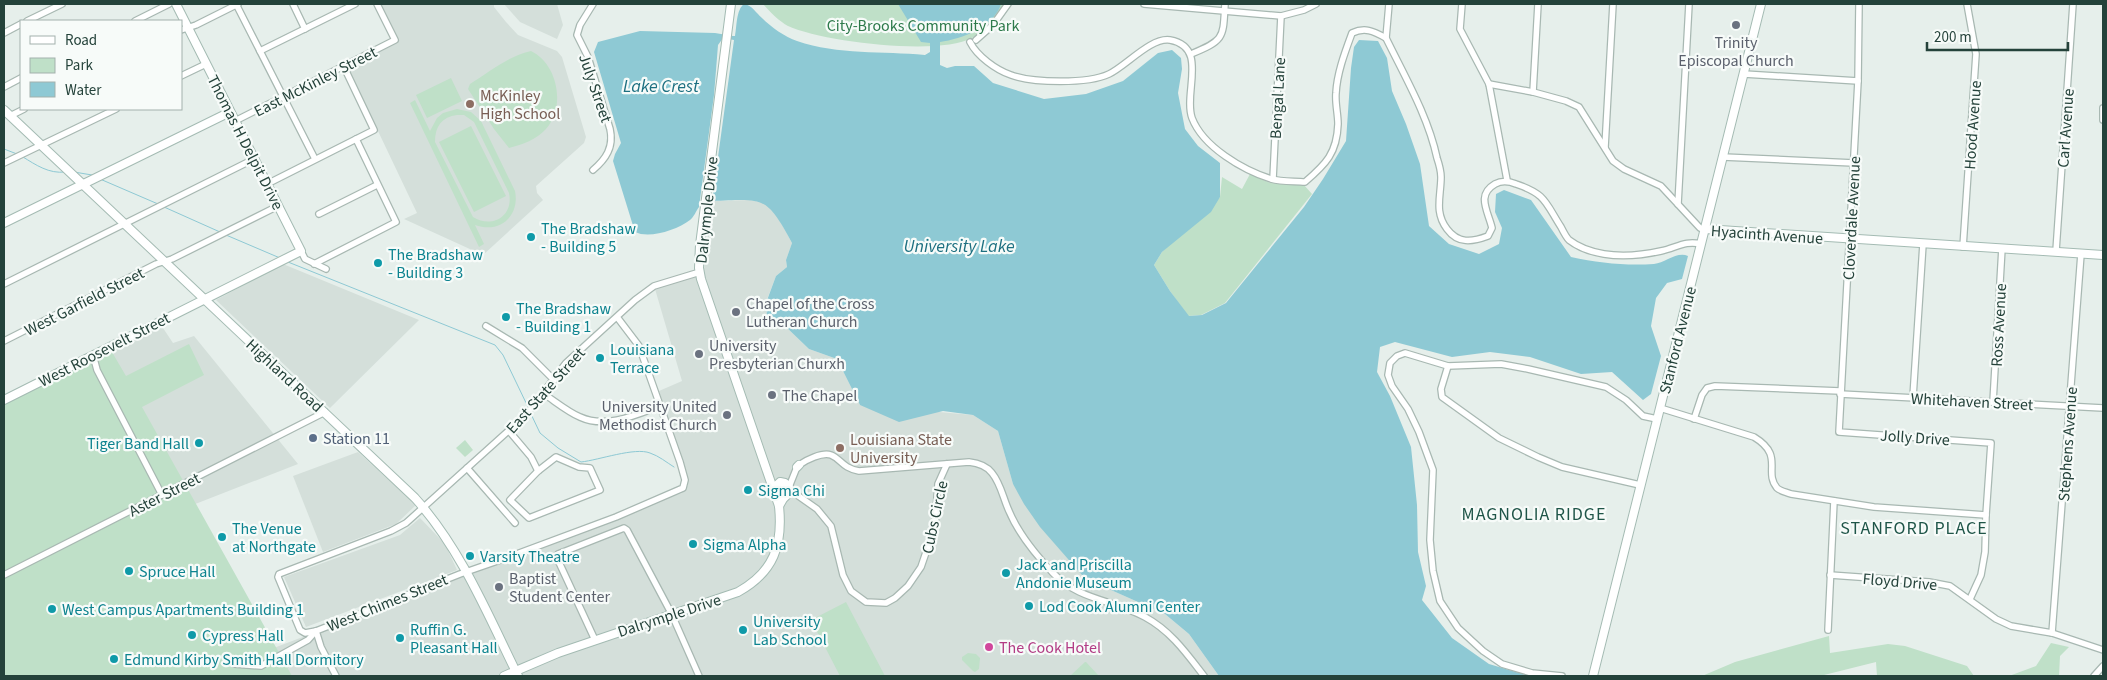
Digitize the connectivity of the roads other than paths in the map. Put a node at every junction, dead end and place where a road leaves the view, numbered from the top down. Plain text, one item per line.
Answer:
1 (62, 4) edge
2 (169, 4) edge
3 (176, 4) edge
4 (237, 4) edge
5 (293, 4) edge
6 (354, 4) edge
7 (377, 4) edge
8 (593, 4) edge
9 (1008, 4) edge
10 (1144, 4) edge
11 (1225, 4) edge
12 (1316, 4) edge
13 (1389, 4) edge
14 (1462, 4) edge
15 (1538, 4) edge
16 (1613, 4) edge
17 (1688, 4) edge
18 (1761, 4) edge
19 (1850, 4) edge
20 (1859, 4) edge
21 (1968, 4) edge
22 (2073, 4) edge
23 (732, 5) edge
24 (1224, 12) junction
25 (1281, 16) junction
26 (29, 20) edge
27 (137, 20) edge
28 (182, 20) edge
29 (20, 25) edge
30 (185, 29) edge
31 (305, 29) junction
32 (4, 33) edge
33 (1386, 38) junction
34 (260, 51) junction
35 (1191, 54) junction
36 (206, 64) junction
37 (344, 67) junction
38 (1744, 74) junction
39 (182, 76) edge
40 (20, 79) edge
41 (1858, 81) junction
42 (1489, 84) junction
43 (4, 87) edge
44 (1533, 92) junction
45 (283, 97) junction
46 (2103, 108) edge
47 (20, 110) edge
48 (114, 110) edge
49 (230, 112) junction
50 (7, 113) edge
51 (2103, 120) edge
52 (235, 121) junction
53 (356, 139) junction
54 (41, 145) junction
55 (1605, 147) junction
56 (1724, 157) junction
57 (254, 159) junction
58 (315, 159) junction
59 (4, 163) edge
60 (1854, 163) junction
61 (593, 170) dead end
62 (1272, 179) junction
63 (1508, 180) junction
64 (81, 182) junction
65 (267, 184) junction
66 (378, 185) junction
67 (1678, 204) junction
68 (278, 206) junction
69 (319, 214) dead end
70 (4, 223) edge
71 (125, 224) junction
72 (1705, 229) junction
73 (1849, 240) junction
74 (1701, 244) junction
75 (1923, 244) junction
76 (1963, 247) junction
77 (2002, 248) junction
78 (2056, 251) junction
79 (298, 253) junction
80 (2081, 254) junction
81 (2103, 255) edge
82 (164, 261) junction
83 (314, 264) junction
84 (326, 269) dead end
85 (700, 272) junction
86 (4, 284) edge
87 (205, 299) junction
88 (617, 317) junction
89 (486, 326) dead end
90 (4, 341) edge
91 (91, 356) junction
92 (1448, 366) junction
93 (554, 380) junction
94 (1840, 392) junction
95 (544, 394) junction
96 (1913, 397) junction
97 (4, 400) edge
98 (1993, 402) junction
99 (660, 406) junction
100 (2070, 406) junction
101 (1660, 408) junction
102 (2103, 408) edge
103 (324, 412) junction
104 (1657, 419) junction
105 (1694, 419) junction
106 (509, 431) junction
107 (1839, 432) joint
108 (947, 464) junction
109 (467, 468) junction
110 (766, 468) junction
111 (538, 471) junction
112 (785, 485) junction
113 (1640, 485) junction
114 (162, 495) junction
115 (778, 497) junction
116 (1834, 501) junction
117 (423, 507) junction
118 (1986, 515) junction
119 (516, 523) dead end
120 (466, 572) junction
121 (4, 575) edge
122 (1830, 575) junction
123 (1970, 599) junction
124 (671, 612) junction
125 (316, 630) junction
126 (1828, 630) dead end
127 (2052, 634) junction
128 (595, 640) junction
129 (2103, 650) edge
130 (231, 662) dead end
131 (2103, 666) edge
132 (517, 674) edge
133 (336, 676) edge
134 (504, 676) edge
135 (700, 676) edge
136 (1204, 676) edge
137 (1562, 676) edge
138 (1593, 676) edge
139 (2094, 676) edge

1 - 26 street
2 - 27 street
3 - 28 street, Thomas H Delpit Drive
4 - 30 street
4 - 34 street
5 - 31 street
6 - 31 street
7 - 37 street, East McKinley Street
8 - 61 street, July Street
9 - 35 street
10 - 24 street
11 - 24 street
12 - 25 street
13 - 33 street
14 - 42 street
15 - 44 street
16 - 55 street
17 - 67 street
18 - 38 street, Stanford Avenue
19 - 20 street
20 - 41 street, Cloverdale Avenue
21 - 76 street, Hood Avenue
22 - 78 street, Carl Avenue
23 - 85 street, Dalrymple Drive
24 - 25 street
24 - 35 street
25 - 62 street, Bengal Lane
29 - 32 street
30 - 36 street, Thomas H Delpit Drive
31 - 34 street
33 - 62 street
33 - 63 street
34 - 45 street
35 - 62 street
36 - 39 street
36 - 49 street, Thomas H Delpit Drive
37 - 45 street, East McKinley Street
37 - 53 street
38 - 41 street
38 - 56 street, Stanford Avenue
40 - 43 street
41 - 60 street, Cloverdale Avenue
42 - 44 street, Hyacinth Avenue
42 - 63 street
44 - 55 street, Hyacinth Avenue
45 - 52 street, East McKinley Street
45 - 58 street
46 - 51 street
47 - 50 street
48 - 54 street
49 - 52 street, Thomas H Delpit Drive
49 - 64 street, East McKinley Street
50 - 54 street, Highland Road
52 - 57 street, Thomas H Delpit Drive
53 - 58 street
53 - 66 street
54 - 59 street
54 - 64 street, Highland Road
55 - 67 street, Hyacinth Avenue
56 - 60 street
56 - 72 street, Stanford Avenue
57 - 65 street, Thomas H Delpit Drive
57 - 71 street
58 - 65 street
60 - 73 street, Cloverdale Avenue
63 - 74 street
64 - 70 street, East McKinley Street
64 - 71 street, Highland Road
65 - 68 street, Thomas H Delpit Drive
66 - 69 street
66 - 83 street
67 - 72 street, Hyacinth Avenue
68 - 79 street, Thomas H Delpit Drive
68 - 82 street, West Garfield Street
71 - 82 street, Highland Road
71 - 86 street
72 - 73 street, Hyacinth Avenue
72 - 74 street, Stanford Avenue
73 - 75 street, Hyacinth Avenue
73 - 94 street, Cloverdale Avenue
74 - 101 street, Stanford Avenue
75 - 76 street, Hyacinth Avenue
75 - 96 street
76 - 77 street, Hyacinth Avenue
77 - 78 street, Hyacinth Avenue
77 - 98 street, Ross Avenue
78 - 80 street, Hyacinth Avenue
79 - 83 street, Thomas H Delpit Drive
79 - 87 street, West Roosevelt Street
80 - 81 street, Hyacinth Avenue
80 - 100 street, Stephens Avenue
82 - 87 street, Highland Road
82 - 90 street, West Garfield Street
83 - 84 street, Thomas H Delpit Drive
85 - 88 street, East State Street
85 - 110 street, Dalrymple Drive
87 - 91 street, West Roosevelt Street
87 - 103 street, Highland Road
88 - 93 street, East State Street
88 - 99 street
89 - 93 street
91 - 97 street, West Roosevelt Street
91 - 114 street
92 - 104 street
92 - 113 street
92 - 137 street
93 - 95 street, East State Street
94 - 96 street, Whitehaven Street
94 - 105 street, Whitehaven Street
94 - 107 street, Cloverdale Avenue
95 - 99 street
95 - 106 street, East State Street
96 - 98 street, Whitehaven Street
98 - 100 street, Whitehaven Street
99 - 120 street, West Chimes Street
100 - 102 street, Whitehaven Street
100 - 127 street, Stephens Avenue
101 - 104 street, Stanford Avenue
101 - 105 street
103 - 114 street, Aster Street
103 - 117 street, Highland Road
104 - 113 street, Stanford Avenue
105 - 116 street
106 - 109 street, East State Street
106 - 111 street
107 - 118 street, Jolly Drive
108 - 112 street
108 - 112 street, Cubs Circle
108 - 136 street
109 - 117 street, East State Street
109 - 119 street
110 - 112 street, Dalrymple Drive
110 - 115 street, Dalrymple Drive
111 - 111 street
112 - 115 street
112 - 115 street
113 - 138 street, Stanford Avenue
114 - 121 street, Aster Street
115 - 124 street, Dalrymple Drive
116 - 118 street
116 - 122 street
117 - 120 street, Highland Road
117 - 125 street, East State Street
118 - 123 street
120 - 125 street, West Chimes Street
120 - 132 street, Highland Road
122 - 123 street, Floyd Drive
122 - 126 street
123 - 127 street, Floyd Drive
124 - 128 street, Dalrymple Drive
124 - 128 street
124 - 135 street
125 - 130 street, West Chimes Street
125 - 133 street
127 - 129 street, Floyd Drive
128 - 132 street, Dalrymple Drive
131 - 139 street
132 - 134 street, Dalrymple Drive

